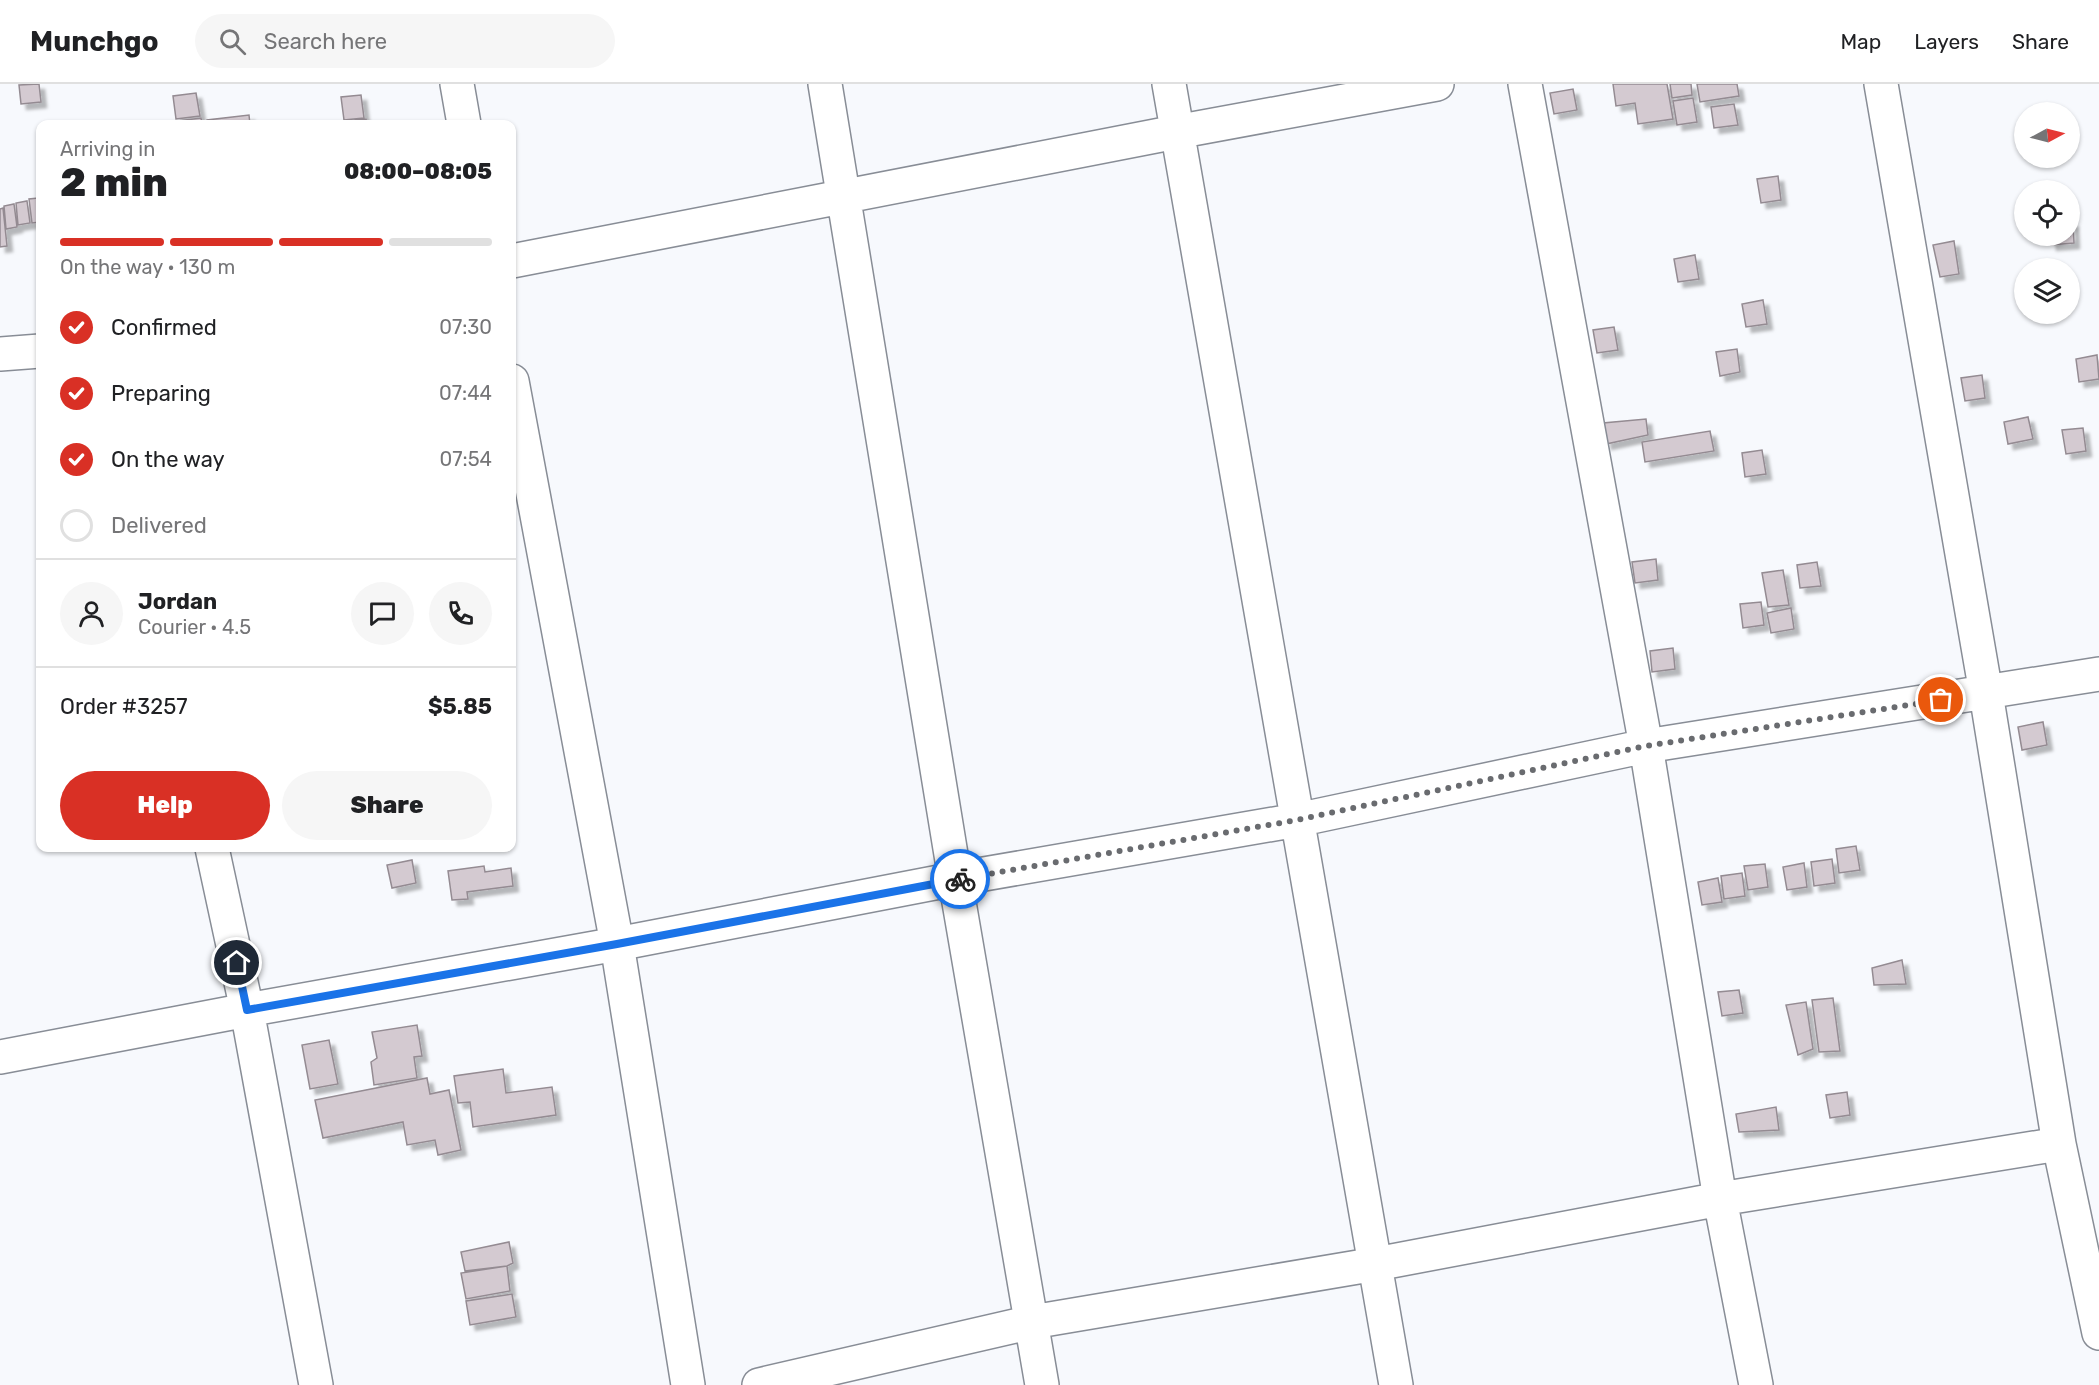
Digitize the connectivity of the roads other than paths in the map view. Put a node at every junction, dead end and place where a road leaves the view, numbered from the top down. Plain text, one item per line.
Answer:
1 (457, 84) edge
2 (825, 84) edge
3 (1168, 84) edge
4 (1525, 84) edge
5 (1881, 84) edge
6 (1425, 85) edge
7 (463, 120) edge
8 (1176, 132) junction
9 (845, 197) junction
10 (516, 260) edge
11 (36, 351) edge
12 (0, 354) edge
13 (516, 402) edge
14 (2099, 674) edge
15 (1986, 693) junction
16 (1646, 746) junction
17 (1297, 820) junction
18 (213, 852) edge
19 (955, 879) junction
20 (617, 944) junction
21 (247, 1010) junction
22 (0, 1057) edge
23 (2059, 1144) junction
24 (1719, 1199) junction
25 (1376, 1264) junction
26 (1032, 1322) junction
27 (2099, 1333) edge
28 (316, 1385) edge
29 (688, 1385) edge
30 (759, 1385) edge
31 (1042, 1385) edge
32 (1396, 1385) edge
33 (1756, 1385) edge

1 - 7 street
2 - 9 street
3 - 8 street
4 - 16 street
5 - 15 street
6 - 8 street
8 - 9 street
8 - 17 street
9 - 10 street
9 - 19 street
11 - 12 street
13 - 20 street
14 - 15 street
15 - 16 street
15 - 23 street
16 - 17 street
16 - 24 street
17 - 19 street
17 - 25 street
18 - 21 street
19 - 20 street
19 - 26 street
20 - 21 street
20 - 29 street
21 - 22 street
21 - 28 street
23 - 24 street
23 - 27 street
24 - 25 street
24 - 33 street
25 - 26 street
25 - 32 street
26 - 30 street
26 - 31 street

